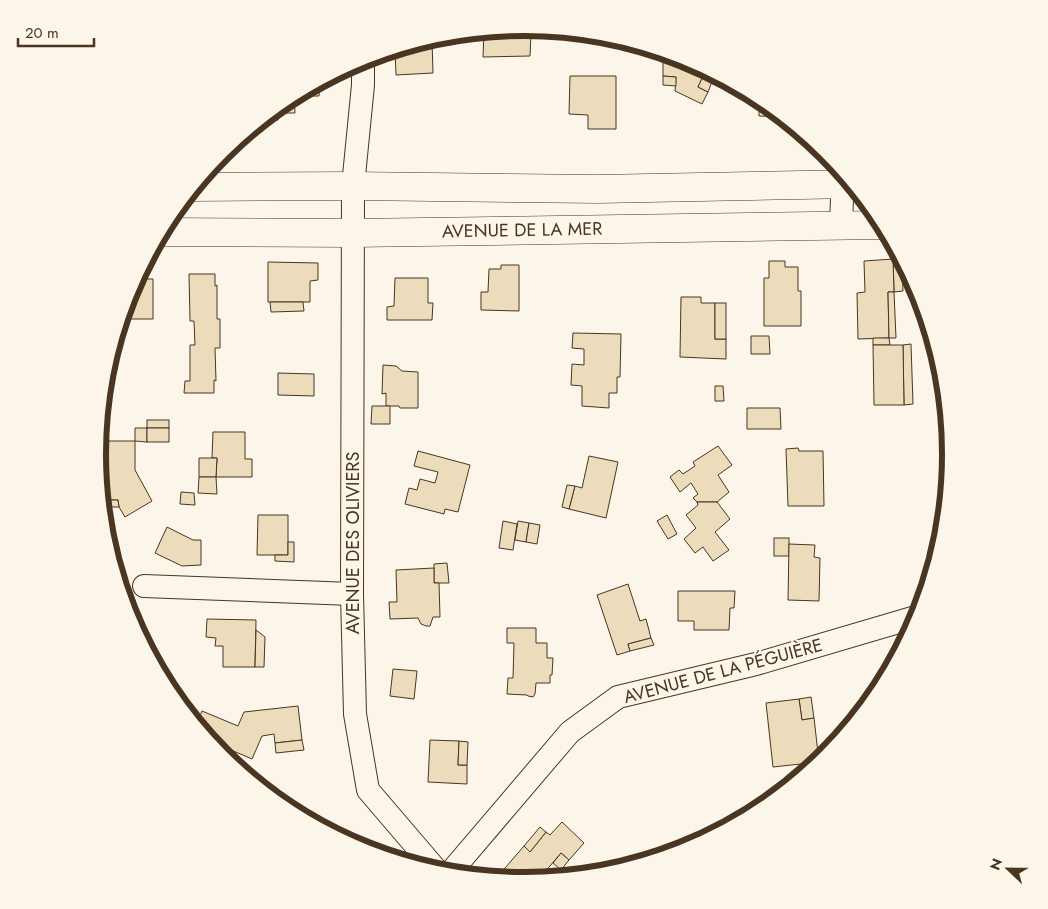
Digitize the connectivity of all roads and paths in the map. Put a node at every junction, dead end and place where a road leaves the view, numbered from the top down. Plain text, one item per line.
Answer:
1 (363, 68) edge
2 (839, 180) edge
3 (353, 186) junction
4 (203, 187) edge
5 (845, 187) edge
6 (840, 224) junction
7 (874, 225) edge
8 (170, 232) edge
9 (353, 233) junction
10 (144, 586) dead end
11 (352, 594) junction
12 (908, 619) edge
13 (429, 862) edge
14 (455, 867) edge

1 - 3 street, AVENUE DES OLIVIERS
2 - 3 street
3 - 4 street
3 - 9 street, AVENUE DES OLIVIERS
5 - 6 street
6 - 7 street, AVENUE DE LA MER
6 - 9 street, AVENUE DE LA MER
8 - 9 street, AVENUE DE LA MER
9 - 11 street, AVENUE DES OLIVIERS
10 - 11 street
11 - 13 street, AVENUE DES OLIVIERS
12 - 14 street, AVENUE DE LA PÉGUIÈRE

